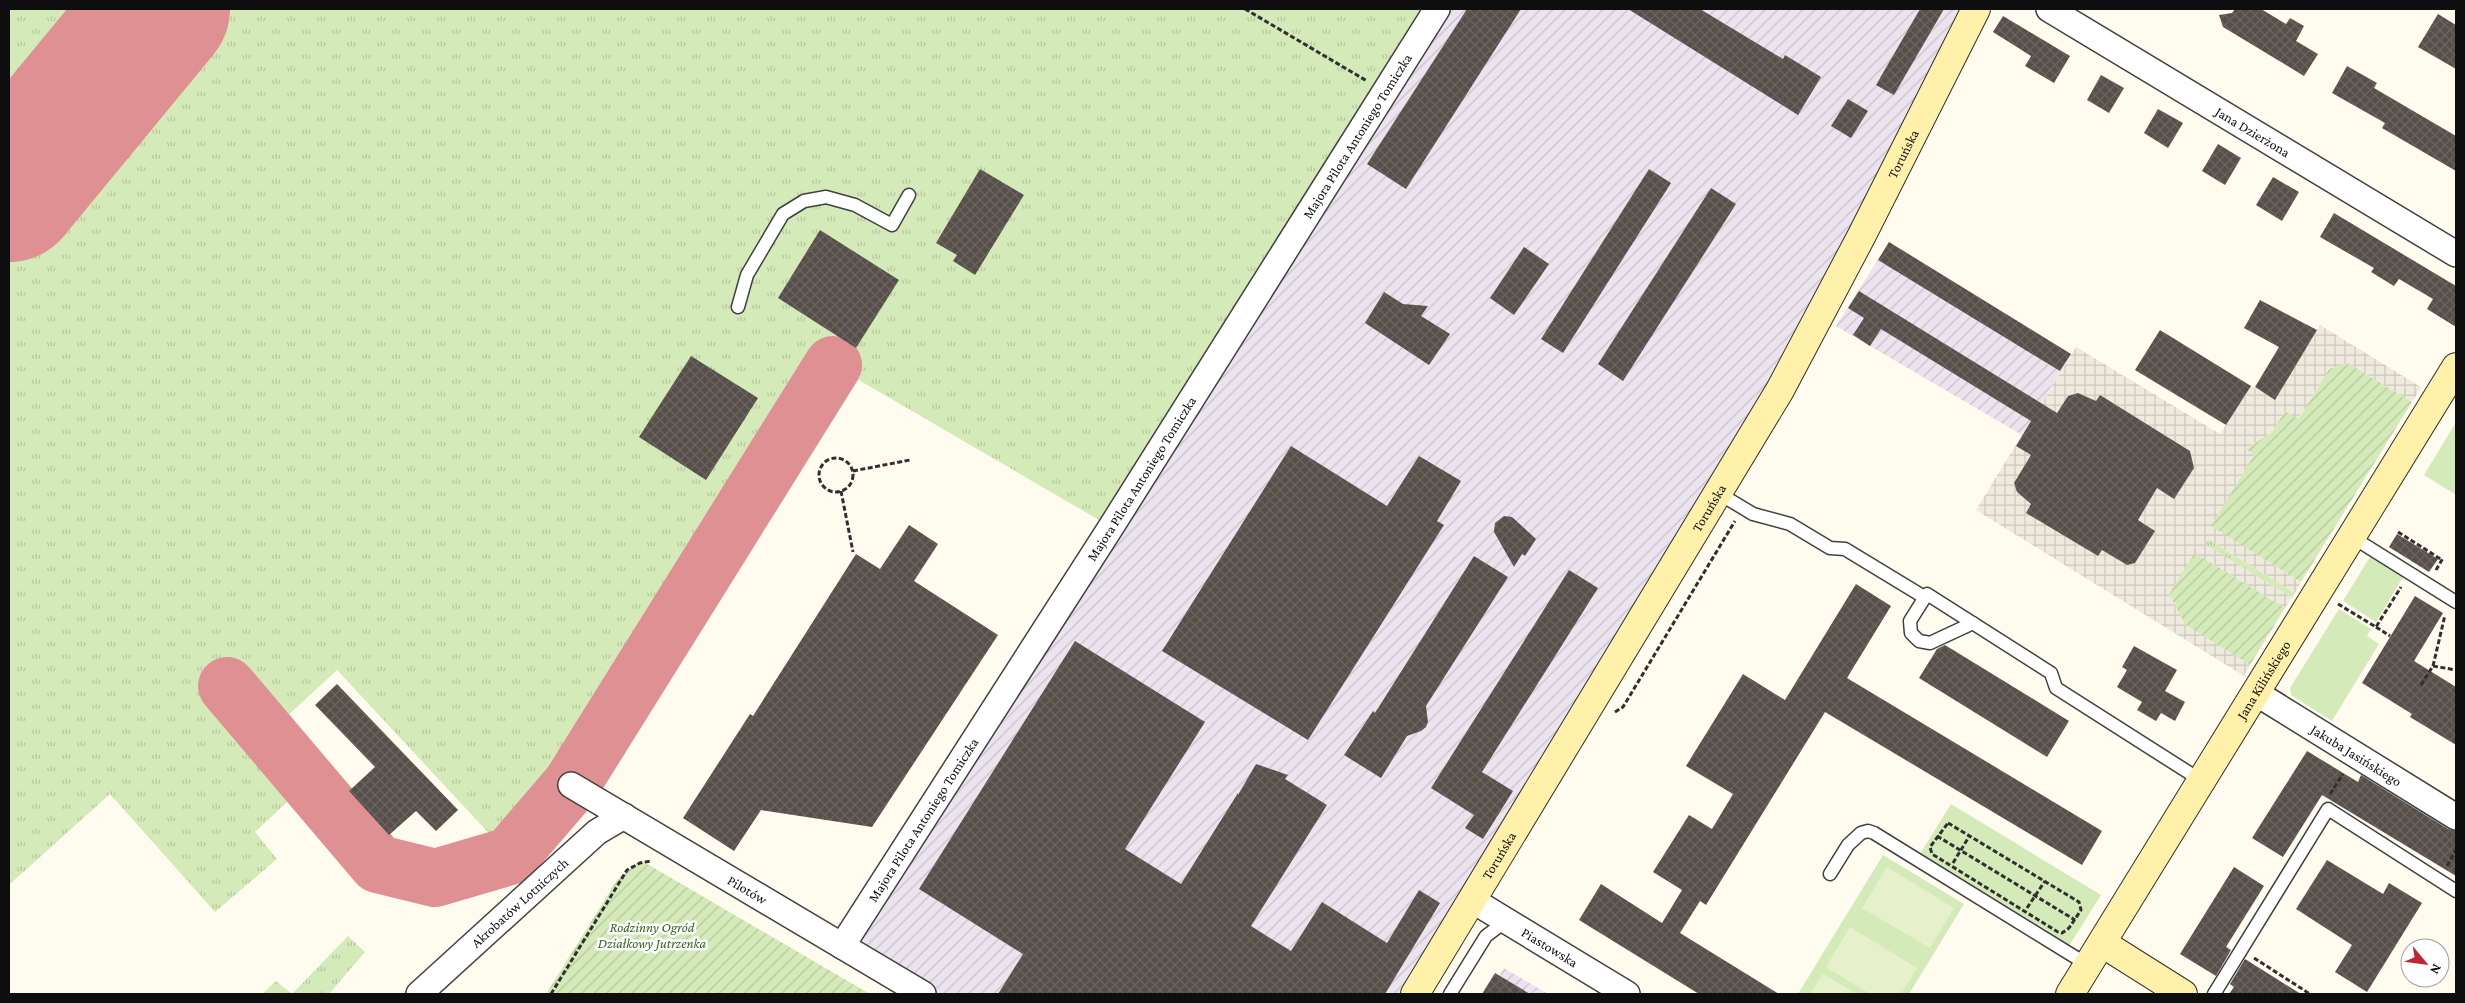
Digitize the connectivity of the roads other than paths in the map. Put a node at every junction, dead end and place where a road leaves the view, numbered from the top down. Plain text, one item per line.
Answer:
1 (1437, 9) edge
2 (1976, 9) edge
3 (2049, 9) edge
4 (910, 195) dead end
5 (2456, 254) edge
6 (738, 307) dead end
7 (2456, 367) edge
8 (1718, 493) junction
9 (2352, 537) junction
10 (1924, 598) junction
11 (2452, 604) edge
12 (1973, 623) junction
13 (2256, 693) junction
14 (2202, 782) junction
15 (571, 786) dead end
16 (624, 816) junction
17 (2456, 816) edge
18 (1830, 874) dead end
19 (2456, 891) edge
20 (1472, 900) junction
21 (1506, 921) junction
22 (842, 946) junction
23 (2095, 954) junction
24 (1599, 987) edge
25 (419, 994) edge
26 (922, 994) edge
27 (1415, 994) edge
28 (1450, 994) edge
29 (1627, 994) edge
30 (2070, 994) edge
31 (2184, 994) edge
32 (2214, 994) edge

1 - 22 street, Majora Pilota Antoniego Tomiczka
2 - 8 street, Toruńska
3 - 5 street, Jana Dzierżona
4 - 6 lane
7 - 9 street, Jana Kilińskiego
8 - 10 lane
8 - 20 street, Toruńska
9 - 11 lane
9 - 13 street, Jana Kilińskiego
10 - 12 lane
10 - 12 lane
12 - 14 lane
13 - 14 street, Jana Kilińskiego
13 - 17 street, Jakuba Jasińskiego
14 - 23 street, Jana Kilińskiego
15 - 16 street, Pilotów
16 - 22 street, Pilotów
16 - 25 street, Akrobatów Lotniczych
18 - 23 lane
19 - 32 lane
20 - 21 street, Piastowska
20 - 27 street, Toruńska
21 - 24 street, Piastowska
21 - 28 lane
22 - 26 street, Pilotów
23 - 30 street, Jana Kilińskiego
23 - 31 street
24 - 29 street, Piastowska

